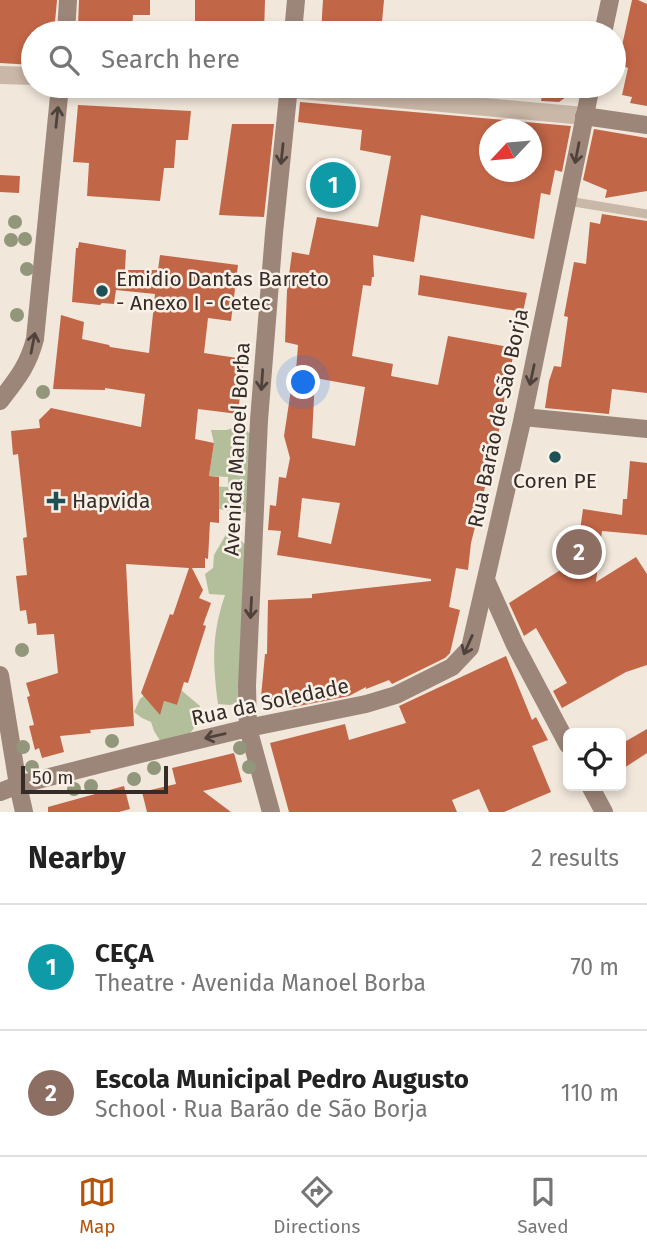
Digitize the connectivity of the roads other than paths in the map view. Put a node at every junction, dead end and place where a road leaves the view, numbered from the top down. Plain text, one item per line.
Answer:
1 (68, 0) edge
2 (296, 0) edge
3 (610, 0) edge
4 (67, 21) edge
5 (294, 21) edge
6 (606, 21) edge
7 (0, 75) edge
8 (21, 76) edge
9 (59, 98) edge
10 (287, 98) edge
11 (400, 98) edge
12 (588, 98) edge
13 (584, 116) junction
14 (647, 125) edge
15 (568, 201) junction
16 (647, 215) edge
17 (0, 401) edge
18 (523, 417) junction
19 (647, 429) edge
20 (486, 580) junction
21 (0, 675) edge
22 (248, 728) junction
23 (563, 736) edge
24 (18, 785) junction
25 (593, 791) edge
26 (0, 792) edge
27 (24, 812) edge
28 (271, 812) edge
29 (604, 812) edge

1 - 4 street
2 - 5 street
3 - 6 street
7 - 8 street
17 -> 9 street
10 -> 22 street, Avenida Manoel Borba
11 - 13 street
12 - 13 street, Rua Barão de São Borja
13 - 14 street
13 -> 15 street, Rua Barão de São Borja
15 - 16 lane
15 -> 18 street, Rua Barão de São Borja
18 - 19 street
18 - 20 street, Rua Barão de São Borja
20 -> 22 street, Rua da Soledade
20 - 23 street
21 - 24 street
22 -> 24 street, Rua da Soledade
22 - 28 street, Avenida Manoel Borba
24 - 26 street, Rua da Soledade
24 - 27 street
25 - 29 street

